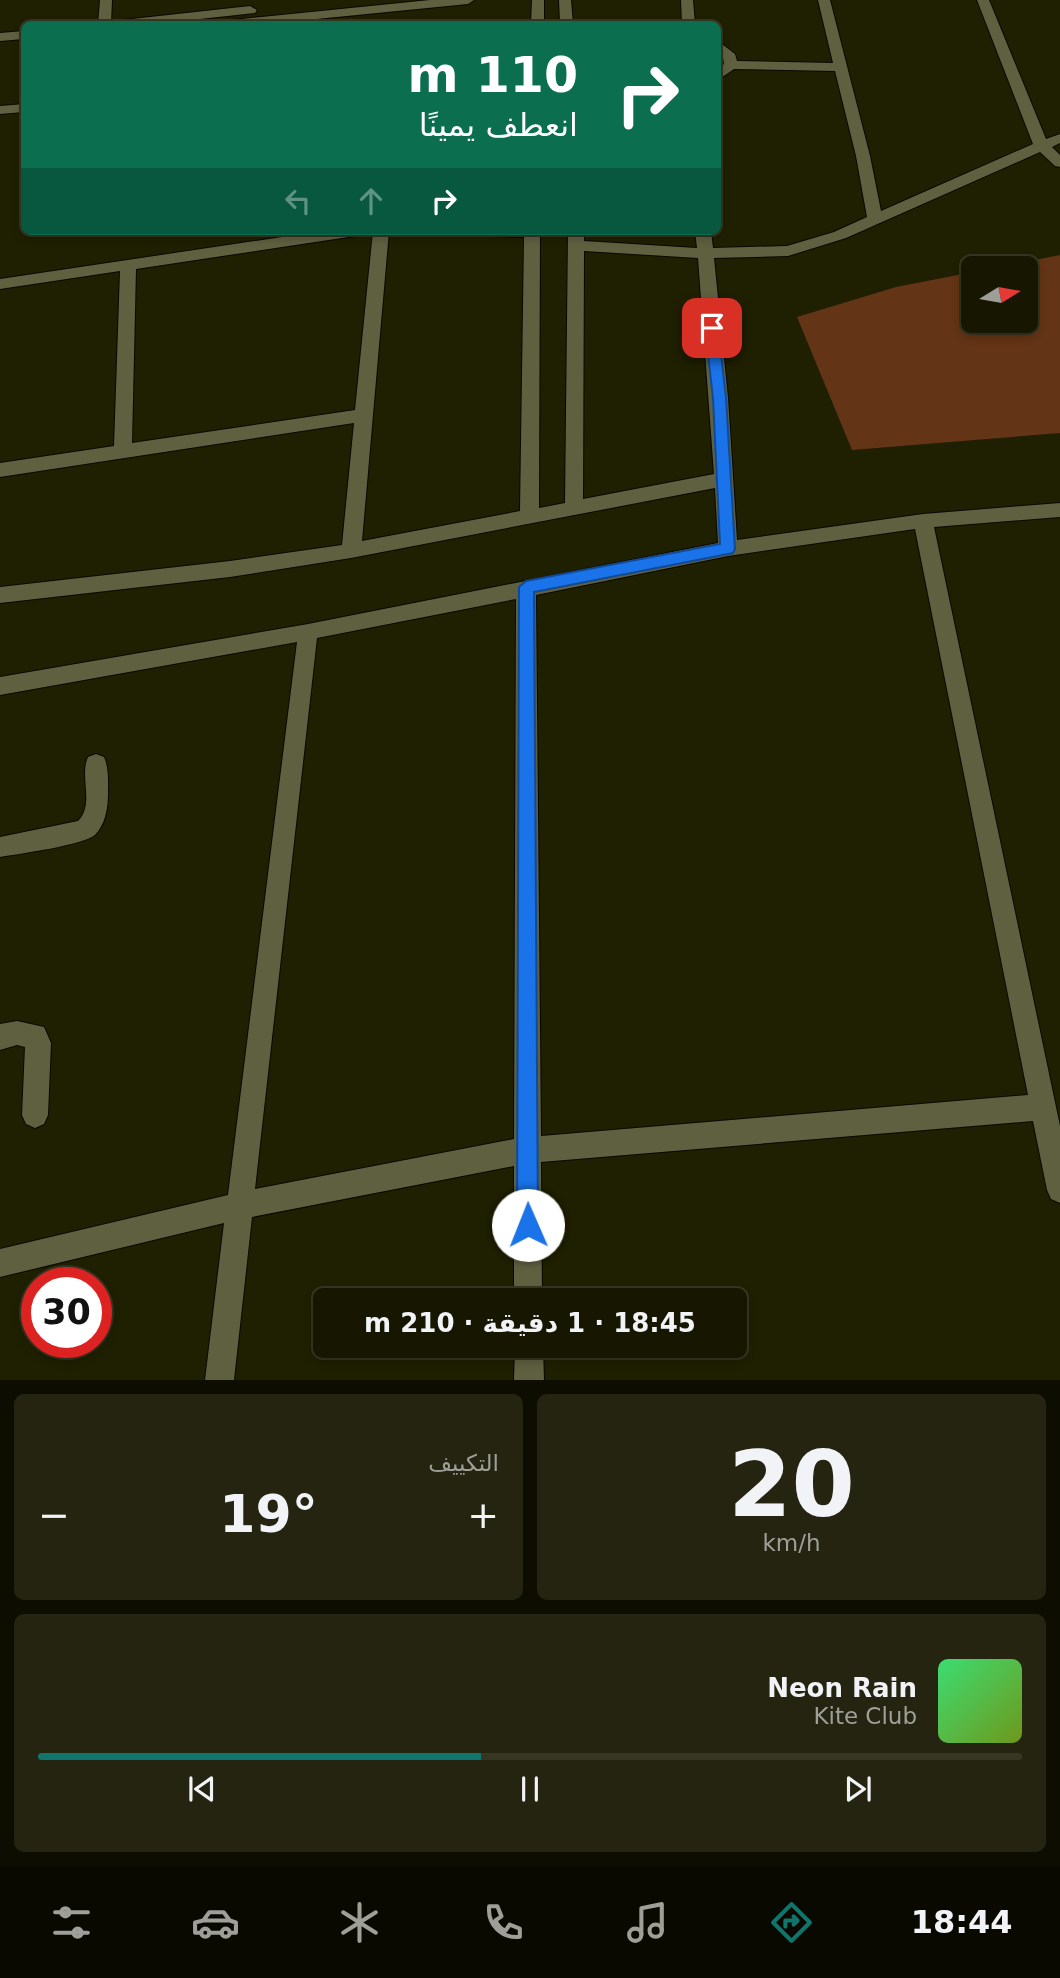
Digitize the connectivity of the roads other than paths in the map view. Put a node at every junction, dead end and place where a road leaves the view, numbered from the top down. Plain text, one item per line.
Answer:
1 (106, 0) edge
2 (338, 0) edge
3 (468, 0) edge
4 (538, 0) edge
5 (565, 0) edge
6 (687, 0) edge
7 (824, 0) edge
8 (983, 0) edge
9 (419, 2) edge
10 (105, 21) edge
11 (150, 21) edge
12 (258, 21) edge
13 (416, 21) edge
14 (538, 21) edge
15 (567, 21) edge
16 (690, 21) edge
17 (21, 35) edge
18 (0, 37) edge
19 (21, 46) edge
20 (721, 48) edge
21 (0, 49) edge
22 (731, 65) junction
23 (840, 67) junction
24 (721, 73) edge
25 (21, 108) edge
26 (0, 110) edge
27 (1060, 138) edge
28 (1041, 145) junction
29 (1060, 163) edge
30 (875, 220) junction
31 (327, 235) edge
32 (381, 235) edge
33 (532, 235) edge
34 (703, 235) edge
35 (576, 239) edge
36 (705, 253) junction
37 (128, 263) junction
38 (0, 284) edge
39 (364, 415) junction
40 (123, 452) junction
41 (0, 470) edge
42 (723, 479) junction
43 (574, 509) junction
44 (1060, 509) edge
45 (529, 518) junction
46 (923, 521) junction
47 (728, 549) junction
48 (351, 551) junction
49 (526, 587) junction
50 (0, 595) edge
51 (308, 632) junction
52 (0, 686) edge
53 (96, 764) dead end
54 (0, 847) edge
55 (0, 1037) edge
56 (1042, 1107) junction
57 (35, 1115) dead end
58 (527, 1150) junction
59 (1060, 1190) edge
60 (239, 1206) junction
61 (0, 1264) edge
62 (528, 1288) edge
63 (529, 1358) edge
64 (219, 1380) edge
65 (529, 1380) edge

1 - 10 street
2 - 11 street
3 - 9 street
4 - 14 street
5 - 15 street
6 - 16 street
7 - 23 street
8 - 28 street
9 - 12 street
9 - 13 street
17 - 18 street
19 - 21 street
20 - 22 street
22 - 23 street
22 - 24 street
23 - 30 street
25 - 26 street
27 - 28 street
28 - 29 street
28 - 30 street
30 - 36 street
31 - 37 street
32 - 39 street
33 - 45 street
34 - 36 street
35 - 36 street
35 - 43 street
36 - 42 street
37 - 38 street
37 - 40 street
39 - 40 street
39 - 48 street
40 - 41 street
42 - 43 street
42 - 47 street
43 - 45 street
44 - 46 street
45 - 48 street
46 - 47 street
46 - 56 street
47 - 49 street
48 - 50 street
49 - 51 street
49 - 58 street
51 - 52 street
51 - 60 street
53 - 54 street
55 - 57 street
56 - 58 street
56 - 59 street
58 - 60 street
58 - 62 street
60 - 61 street
60 - 64 street
63 - 65 street

